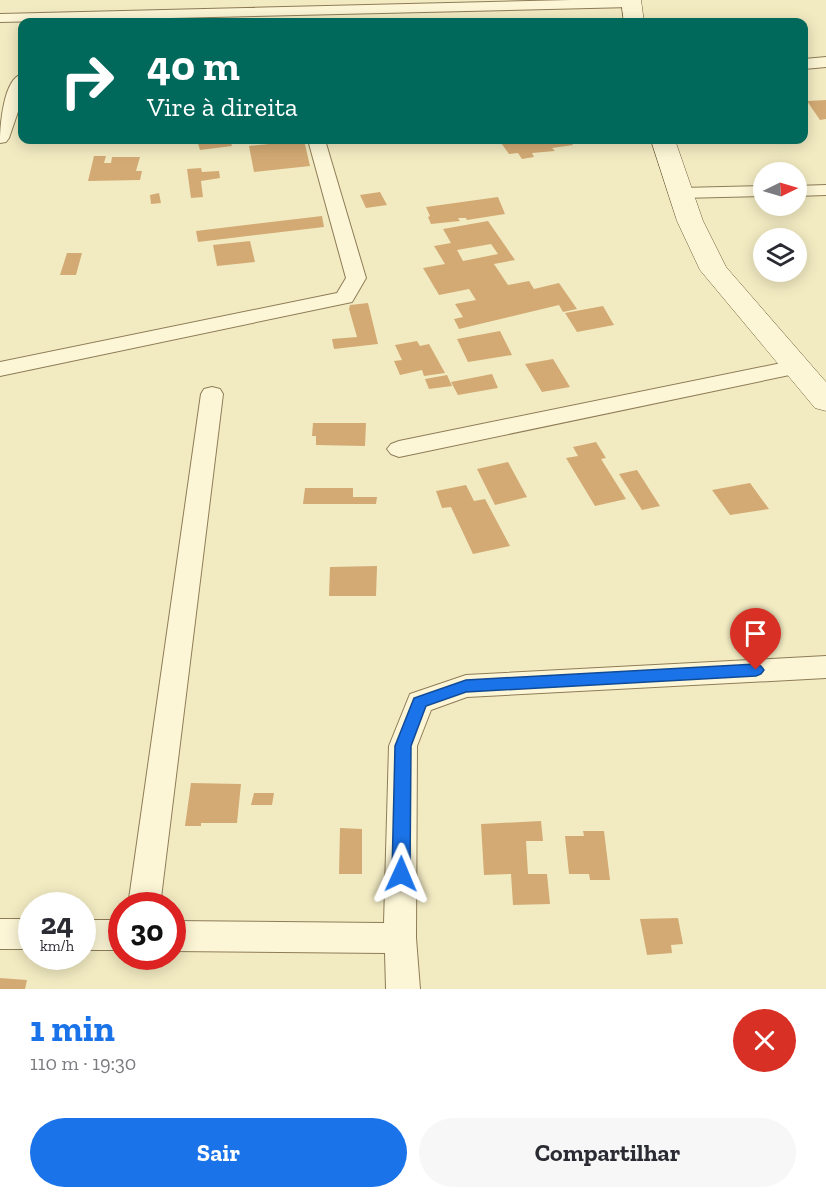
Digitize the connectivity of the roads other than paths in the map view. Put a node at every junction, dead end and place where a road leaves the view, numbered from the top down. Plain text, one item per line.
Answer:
1 (516, 3) edge
2 (632, 9) edge
3 (0, 18) edge
4 (826, 62) edge
5 (808, 64) edge
6 (18, 90) edge
7 (0, 138) edge
8 (317, 144) edge
9 (664, 144) edge
10 (826, 190) edge
11 (753, 191) edge
12 (807, 191) edge
13 (681, 194) junction
14 (0, 369) edge
15 (814, 383) edge
16 (212, 394) dead end
17 (399, 449) dead end
18 (826, 667) edge
19 (146, 892) edge
20 (0, 934) edge
21 (18, 934) edge
22 (186, 936) edge
23 (400, 938) junction
24 (403, 989) edge

1 - 2 street
1 - 3 street
4 - 5 street
6 - 7 street
8 - 14 street
9 - 13 street
10 - 12 street
11 - 13 street
13 - 15 street
15 - 17 street
16 - 19 street
18 - 23 street
20 - 21 street
22 - 23 street
23 - 24 street

